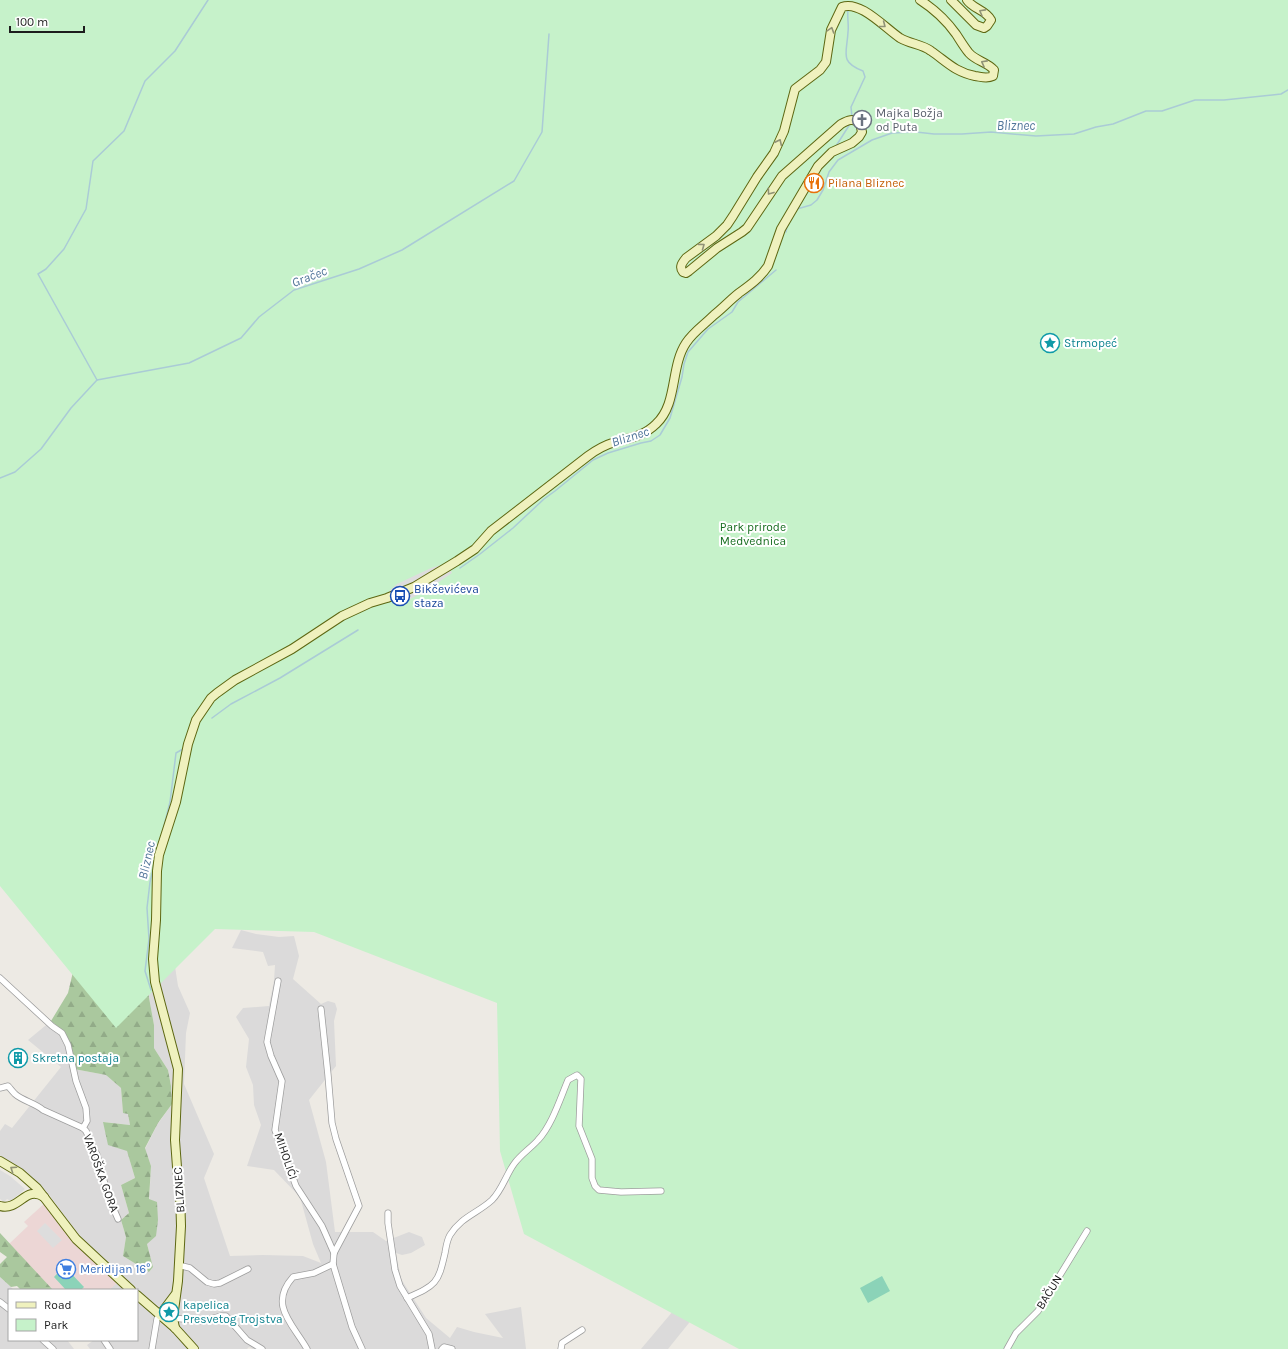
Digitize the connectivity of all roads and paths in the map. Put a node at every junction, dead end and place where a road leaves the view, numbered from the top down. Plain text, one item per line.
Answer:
1 (920, 0) edge
2 (951, 0) edge
3 (967, 0) edge
4 (0, 978) edge
5 (278, 981) dead end
6 (321, 1009) dead end
7 (0, 1088) edge
8 (83, 1128) junction
9 (0, 1161) edge
10 (32, 1182) junction
11 (661, 1191) dead end
12 (28, 1195) junction
13 (44, 1198) junction
14 (0, 1206) edge
15 (388, 1213) dead end
16 (118, 1219) dead end
17 (1087, 1231) dead end
18 (334, 1254) junction
19 (333, 1264) junction
20 (178, 1265) junction
21 (248, 1270) dead end
22 (130, 1289) edge
23 (176, 1291) junction
24 (138, 1296) edge
25 (407, 1298) junction
26 (0, 1302) edge
27 (8, 1308) edge
28 (160, 1315) junction
29 (174, 1318) junction
30 (175, 1328) junction
31 (582, 1330) dead end
32 (44, 1341) edge
33 (188, 1346) edge
34 (53, 1349) edge
35 (152, 1349) edge
36 (194, 1349) edge
37 (262, 1349) edge
38 (307, 1349) edge
39 (362, 1349) edge
40 (432, 1349) edge
41 (442, 1349) edge
42 (452, 1349) edge
43 (561, 1349) edge
44 (1007, 1349) edge

20 -> 1 main road, BLIZNEC
2 -> 3 main road
4 - 8 street
5 - 18 street, MIHOLIĆI
6 - 18 street, MIHOLIĆI
7 - 8 street
8 - 16 street, VAROŠKA GORA
10 -> 9 main road
10 - 12 main road
10 - 13 main road
11 - 25 street
12 - 13 main road
12 - 14 main road
13 - 22 main road
15 - 25 street
17 - 44 street, BAČUN
18 - 19 street, MIHOLIĆI
19 - 38 street
19 - 39 street, MIHOLIĆI
20 - 21 street
20 - 23 main road, BLIZNEC
23 - 28 main road, BLIZNEC
23 - 29 main road, BLIZNEC
24 - 28 main road
25 - 40 street
26 - 27 street
28 - 30 main road
28 - 35 street
29 - 30 main road, BLIZNEC
29 - 37 street
30 - 33 main road
31 - 43 street
32 - 34 street
33 - 36 main road
41 - 42 street

